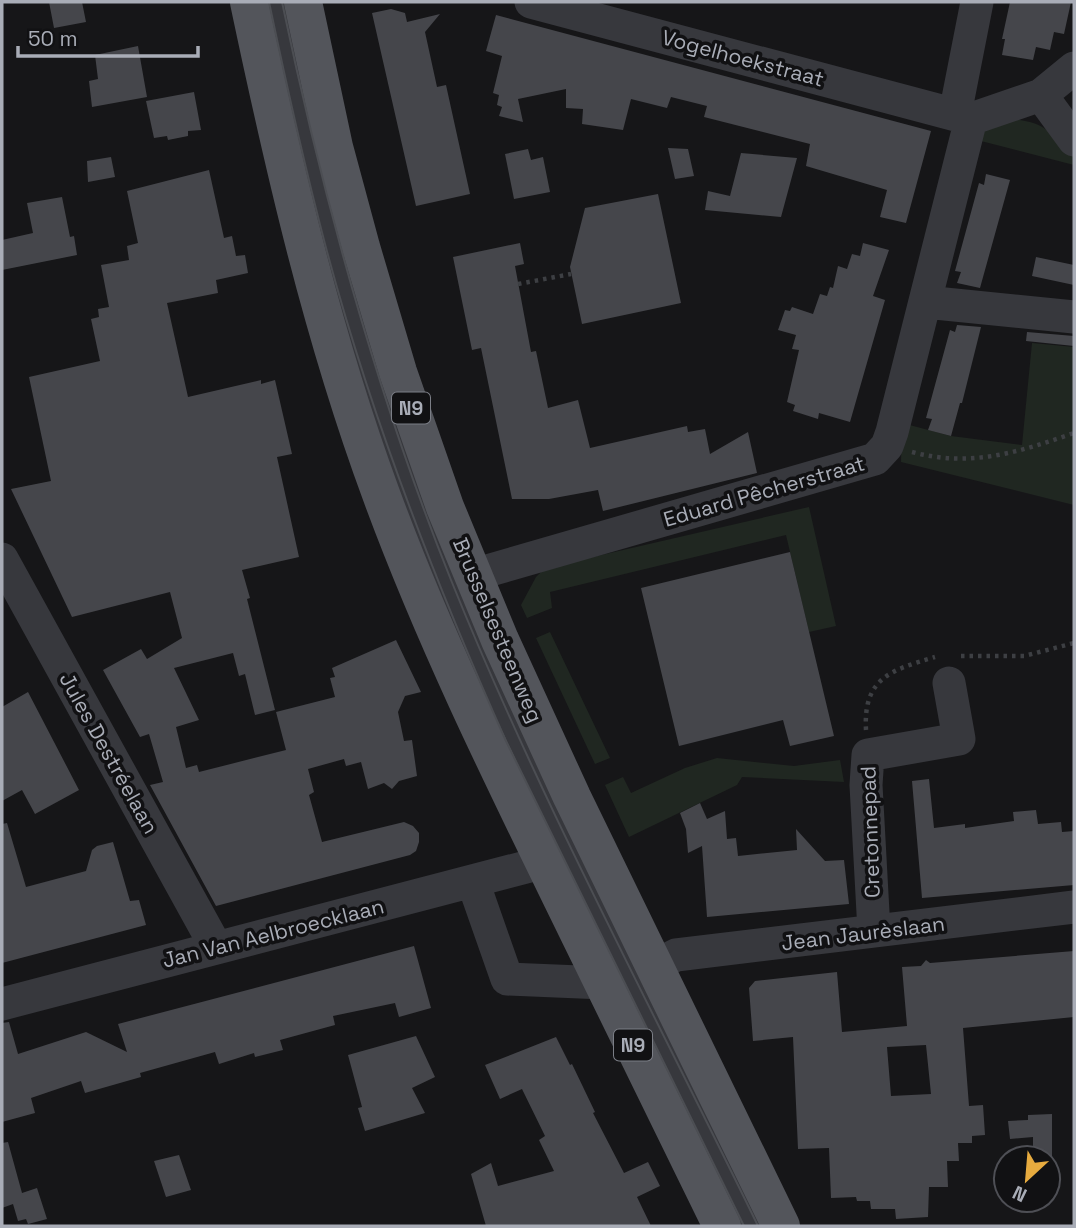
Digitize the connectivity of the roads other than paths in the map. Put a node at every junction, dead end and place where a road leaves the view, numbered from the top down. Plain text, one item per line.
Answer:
1 (249, 2) edge
2 (275, 2) edge
3 (303, 2) edge
4 (531, 2) edge
5 (977, 2) edge
6 (1074, 68) edge
7 (1041, 95) junction
8 (963, 116) junction
9 (1074, 139) edge
10 (925, 302) junction
11 (1074, 317) edge
12 (2, 559) edge
13 (473, 575) junction
14 (949, 683) dead end
15 (570, 856) junction
16 (473, 881) junction
17 (1074, 907) edge
18 (874, 931) junction
19 (216, 947) junction
20 (654, 966) junction
21 (604, 983) junction
22 (2, 1004) edge
23 (722, 1226) edge
24 (751, 1226) edge
25 (781, 1226) edge

1 - 15 main road, Brusselsesteenweg / N9
2 - 15 street
3 - 13 main road, Brusselsesteenweg / N9
4 - 8 street, Vogelhoekstraat
5 - 8 street
6 - 7 street
7 - 8 street
7 - 9 street
8 - 10 street, Eduard Pêcherstraat
10 - 11 street
10 - 13 street, Eduard Pêcherstraat
12 - 19 street, Jules Destréelaan
13 - 15 main road, Brusselsesteenweg / N9
14 - 18 street, Cretonnepad
15 - 16 street, Jan Van Aelbroecklaan
15 - 20 main road, Brusselsesteenweg / N9
15 - 21 main road, Brusselsesteenweg / N9
15 - 24 street
16 - 19 street, Jan Van Aelbroecklaan
16 - 21 street
17 - 18 street, Jean Jaurèslaan
18 - 20 street, Jean Jaurèslaan
19 - 22 street, Jan Van Aelbroecklaan
20 - 25 main road, Brusselsesteenweg / N9
21 - 23 main road, Brusselsesteenweg / N9

